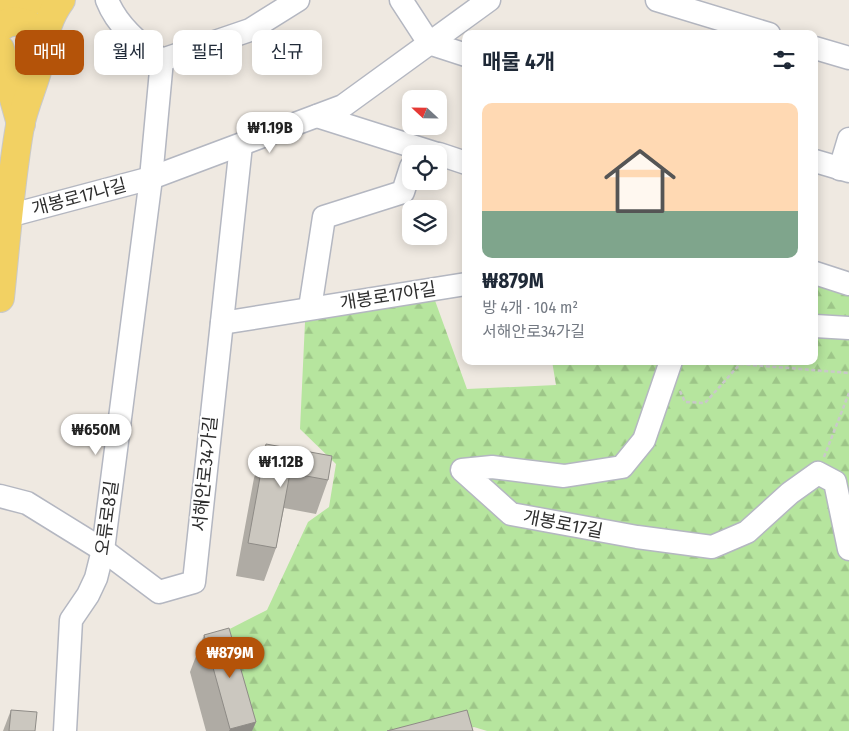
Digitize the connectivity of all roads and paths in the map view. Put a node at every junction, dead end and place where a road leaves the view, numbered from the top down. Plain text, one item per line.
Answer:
1 (3, 0) edge
2 (32, 0) edge
3 (61, 0) edge
4 (107, 0) edge
5 (298, 0) edge
6 (401, 0) edge
7 (489, 0) edge
8 (657, 0) edge
9 (0, 28) edge
10 (38, 30) edge
11 (45, 30) edge
12 (126, 30) edge
13 (756, 30) edge
14 (429, 44) junction
15 (0, 48) edge
16 (818, 49) edge
17 (462, 54) edge
18 (849, 58) edge
19 (163, 60) edge
20 (33, 75) edge
21 (161, 75) edge
22 (317, 116) junction
23 (10, 120) edge
24 (849, 139) edge
25 (241, 144) junction
26 (402, 147) edge
27 (447, 159) edge
28 (462, 162) edge
29 (818, 162) edge
30 (0, 165) edge
31 (845, 170) edge
32 (151, 178) junction
33 (404, 190) edge
34 (8, 216) junction
35 (818, 274) edge
36 (849, 284) edge
37 (462, 285) edge
38 (0, 298) edge
39 (310, 308) junction
40 (222, 322) junction
41 (818, 326) edge
42 (849, 328) edge
43 (670, 365) edge
44 (670, 365) edge
45 (739, 365) edge
46 (754, 365) edge
47 (849, 372) edge
48 (849, 393) edge
49 (818, 473) junction
50 (0, 496) edge
51 (849, 548) edge
52 (104, 550) junction
53 (65, 731) edge

1 - 2 main road
3 - 11 main road
4 - 12 street
5 - 19 street
6 - 14 street
7 - 14 street, 개봉로17나길
8 - 13 street
9 - 10 main road
14 - 17 street
14 - 22 street, 개봉로17나길
15 - 23 main road
16 - 18 street
20 - 23 main road
21 - 32 street, 개봉로17나길
22 - 25 street, 개봉로17나길
22 - 26 street
23 - 30 main road
23 - 34 main road
24 - 31 street
25 - 32 street, 개봉로17나길
25 - 40 street, 서해안로34가길
27 - 28 street
29 - 31 street
32 - 34 street, 개봉로17나길
32 - 52 street, 오류로8길
33 - 39 street, 개봉로17아길
34 - 38 main road
35 - 36 street
37 - 39 street, 개봉로17아길
39 - 40 street, 개봉로17아길
40 - 52 street, 서해안로34가길
41 - 42 street
43 - 45 path
44 - 49 street, 개봉로17길
46 - 47 path
48 - 49 path
49 - 51 street
50 - 52 street, 서해안로34가길
52 - 53 street, 오류로8길

